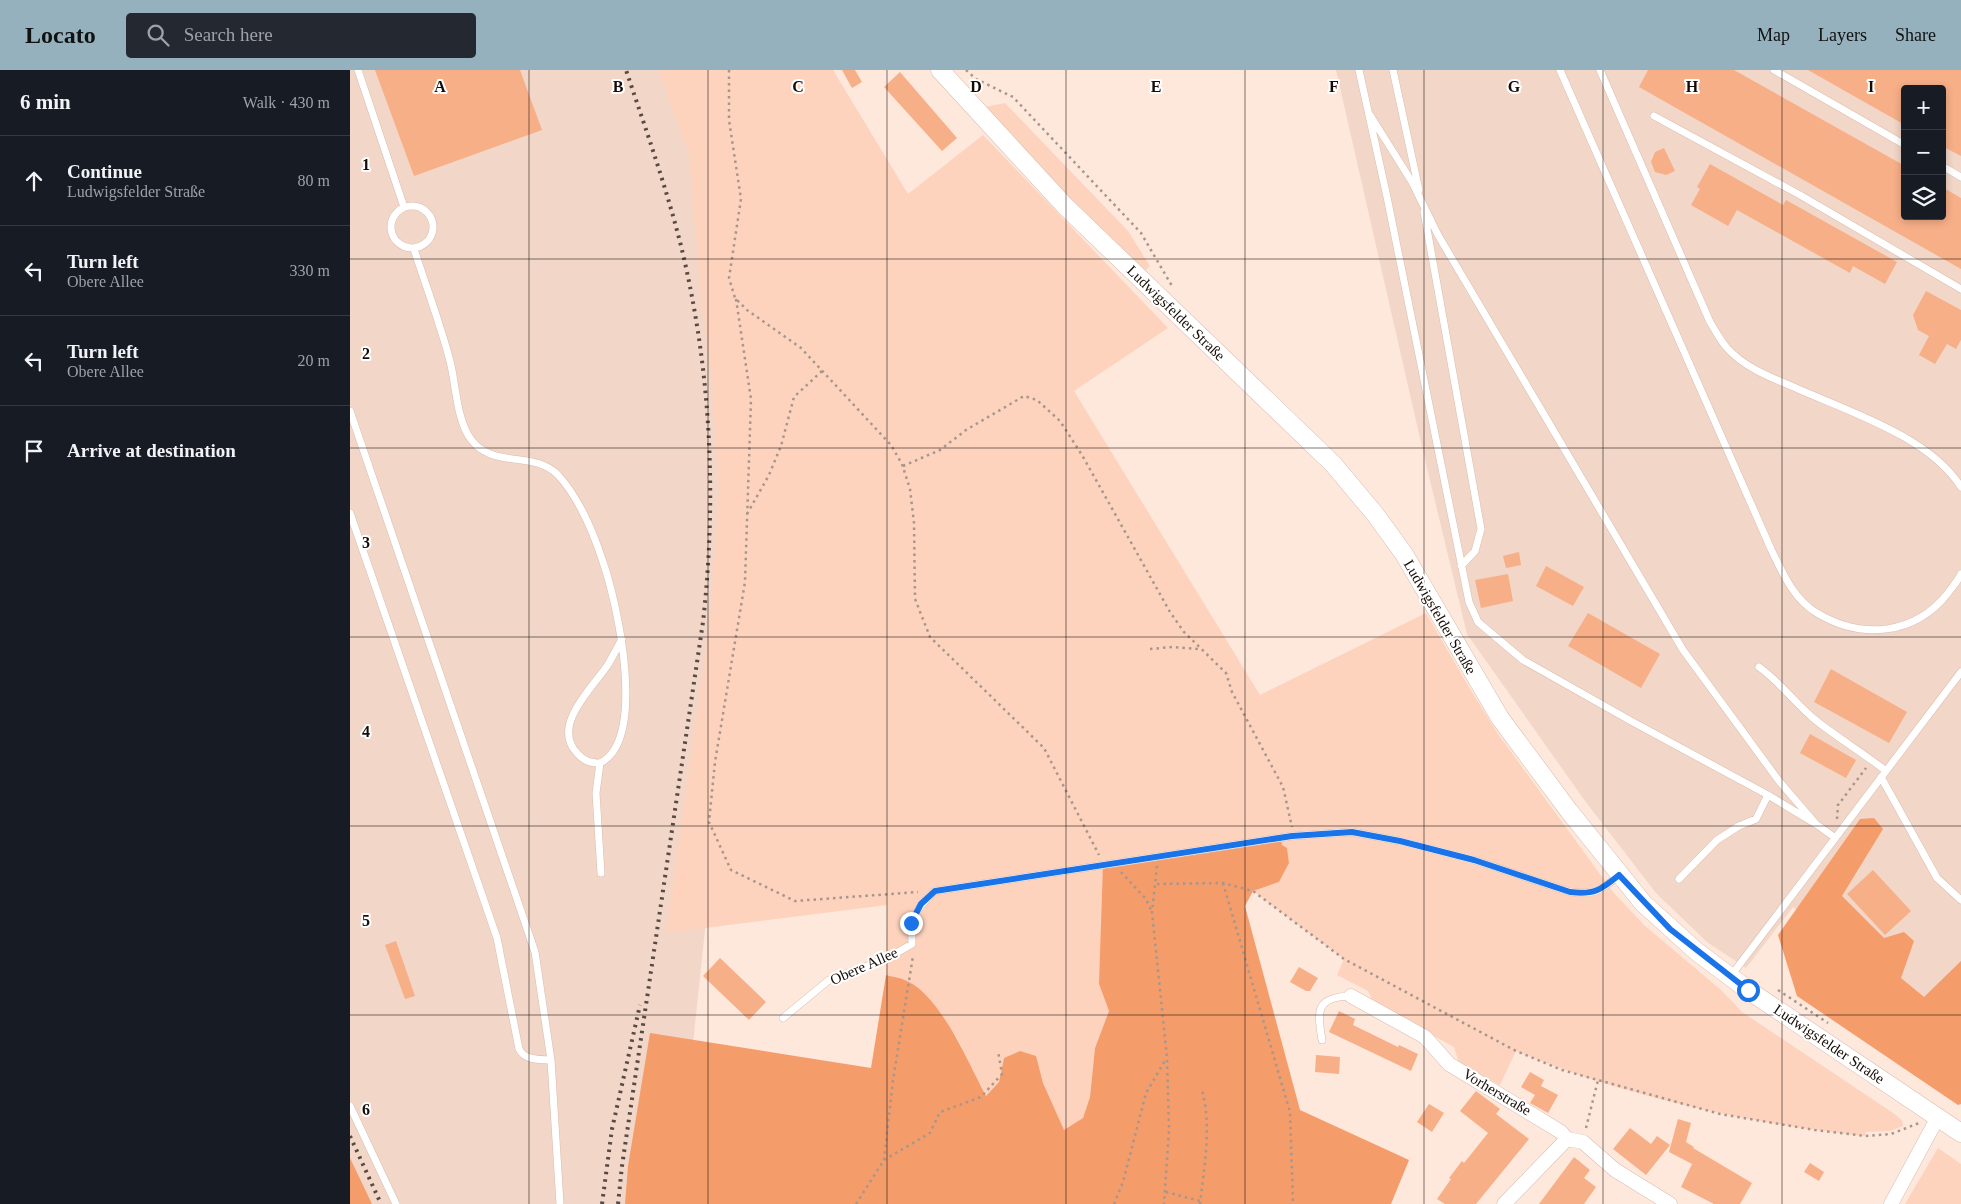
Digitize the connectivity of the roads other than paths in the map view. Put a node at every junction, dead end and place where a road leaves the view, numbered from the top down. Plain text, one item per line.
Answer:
1 (358, 70) edge
2 (940, 70) edge
3 (1359, 70) edge
4 (1393, 70) edge
5 (1560, 70) edge
6 (1600, 70) edge
7 (1774, 70) edge
8 (1366, 109) junction
9 (1654, 116) dead end
10 (1901, 143) edge
11 (1946, 168) edge
12 (1961, 176) edge
13 (1422, 203) junction
14 (404, 207) junction
15 (414, 249) junction
16 (1961, 289) edge
17 (350, 411) edge
18 (1961, 487) edge
19 (350, 513) edge
20 (1461, 566) junction
21 (1961, 574) edge
22 (622, 639) junction
23 (1759, 667) dead end
24 (1961, 672) edge
25 (600, 763) junction
26 (1884, 774) junction
27 (1768, 795) junction
28 (1816, 824) junction
29 (1834, 838) junction
30 (601, 873) dead end
31 (1619, 875) junction
32 (1679, 879) dead end
33 (1961, 900) edge
34 (1730, 977) junction
35 (1351, 996) joint
36 (783, 1018) dead end
37 (1322, 1040) dead end
38 (551, 1060) junction
39 (350, 1106) edge
40 (1938, 1117) junction
41 (1961, 1133) edge
42 (1568, 1139) junction
43 (396, 1204) edge
44 (560, 1204) edge
45 (1504, 1204) edge
46 (1670, 1204) edge
47 (1891, 1204) edge

1 - 14 lane
2 - 31 street, Ludwigsfelder Straße
3 - 8 lane
4 - 13 lane
5 - 21 lane
6 - 18 lane
7 - 10 lane
8 - 13 lane
8 - 20 lane
9 - 16 lane
11 - 12 lane
13 - 20 lane
13 - 28 lane
14 - 15 lane
14 - 15 lane
15 - 22 lane
17 - 38 lane
19 - 38 lane
20 - 27 lane
22 - 25 lane
22 - 25 lane
23 - 26 lane
24 - 26 lane
25 - 30 lane
26 - 29 lane
26 - 33 lane
27 - 28 lane
27 - 32 lane
28 - 29 lane
29 - 34 lane
31 - 34 street, Ludwigsfelder Straße
31 - 36 lane, Obere Allee
34 - 40 street, Ludwigsfelder Straße
35 - 37 lane
35 - 42 street, Vorherstraße
38 - 44 lane
39 - 43 lane
40 - 41 street, Ludwigsfelder Straße
40 - 47 street
42 - 45 street
42 - 46 street

